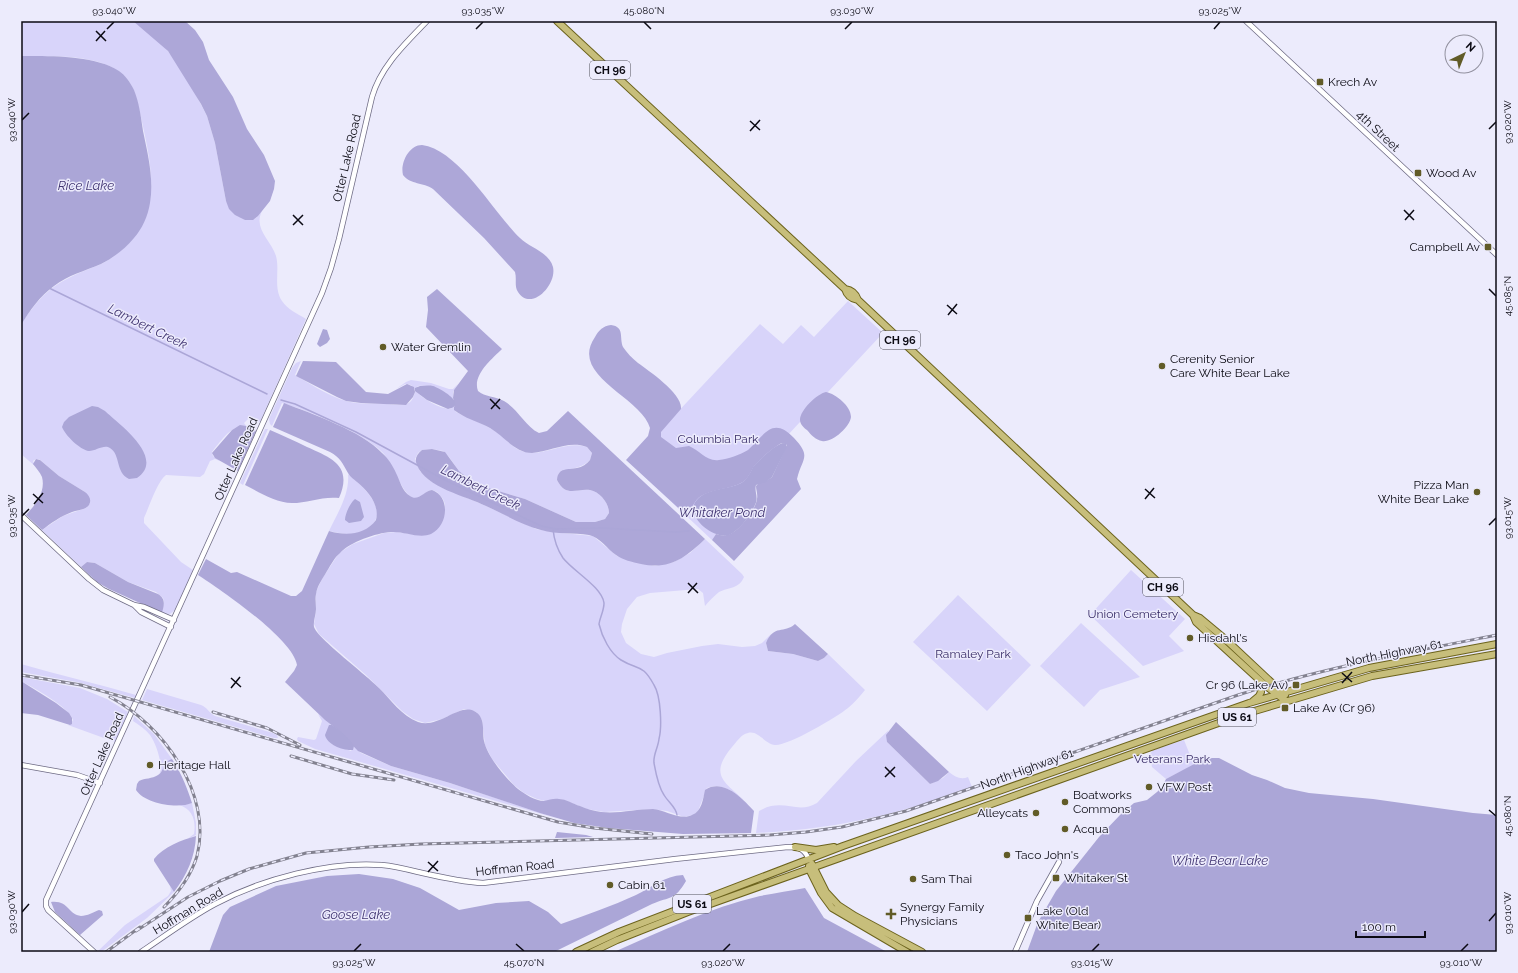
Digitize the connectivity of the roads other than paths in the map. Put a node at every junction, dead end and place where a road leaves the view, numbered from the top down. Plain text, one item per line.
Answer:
1 (427, 21) edge
2 (557, 21) edge
3 (1246, 21) edge
4 (1497, 255) edge
5 (21, 515) edge
6 (134, 605) junction
7 (1193, 615) junction
8 (174, 620) junction
9 (171, 627) junction
10 (1497, 644) edge
11 (1497, 654) edge
12 (1256, 677) junction
13 (1283, 692) junction
14 (1276, 695) junction
15 (1288, 701) junction
16 (1249, 703) junction
17 (21, 765) edge
18 (100, 783) junction
19 (843, 846) junction
20 (796, 847) junction
21 (809, 860) junction
22 (1060, 862) dead end
23 (812, 868) junction
24 (94, 952) edge
25 (141, 952) edge
26 (576, 952) edge
27 (592, 952) edge
28 (906, 952) edge
29 (922, 952) edge
30 (1015, 952) edge

1 - 8 street, Otter Lake Road
2 - 7 main road, CH 96
3 - 4 street, 4th Street
5 - 6 street
6 - 8 street
6 - 9 street
7 - 12 main road, CH 96
7 - 13 main road, CH 96
8 - 9 street, Otter Lake Road
9 - 18 street, Otter Lake Road
10 - 13 main road, North Highway 61 / US 61
11 - 15 main road, North Highway 61 / US 61
12 - 14 main road
12 - 16 main road
13 - 14 main road, North Highway 61 / US 61
13 - 15 main road, CH 96
14 - 15 main road
14 - 16 main road, North Highway 61 / US 61
15 - 23 main road, North Highway 61 / US 61
16 - 19 main road, North Highway 61 / US 61
17 - 18 street
18 - 24 street, Otter Lake Road
19 - 20 main road
19 - 21 main road, North Highway 61 / US 61
20 - 21 street
20 - 25 street, Hoffman Road
21 - 23 main road
21 - 26 main road, North Highway 61 / US 61
22 - 30 street
23 - 27 main road, US 61
23 - 28 main road
23 - 29 main road

